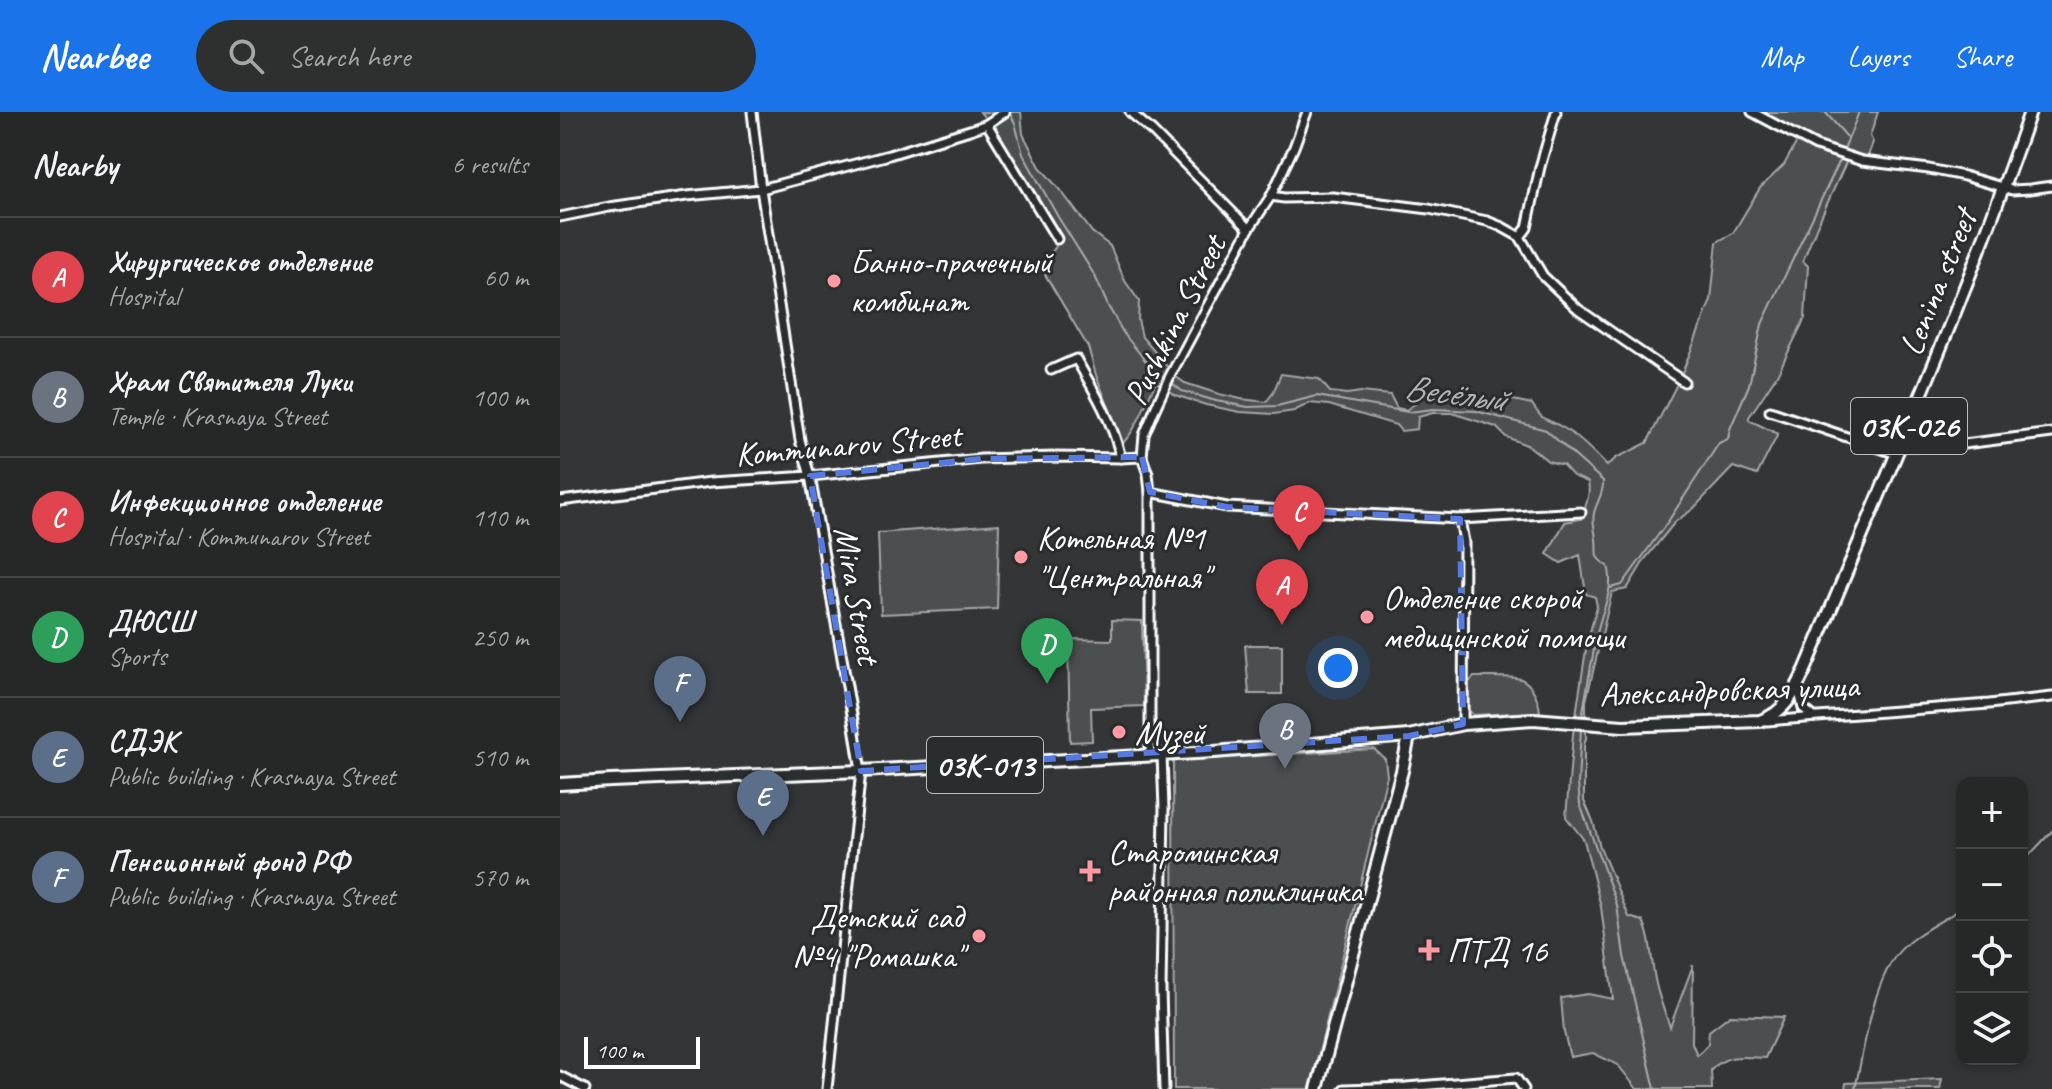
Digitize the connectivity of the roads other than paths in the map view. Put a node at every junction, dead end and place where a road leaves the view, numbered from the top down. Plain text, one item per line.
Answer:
1 (752, 112) edge
2 (1005, 112) edge
3 (1130, 112) edge
4 (1307, 112) edge
5 (1556, 112) edge
6 (1752, 112) edge
7 (2030, 112) edge
8 (987, 124) junction
9 (2052, 186) edge
10 (2003, 188) junction
11 (761, 189) junction
12 (1271, 196) junction
13 (560, 217) edge
14 (1249, 229) junction
15 (1520, 237) junction
16 (1057, 239) dead end
17 (1051, 370) dead end
18 (1684, 382) dead end
19 (1770, 411) dead end
20 (2052, 433) edge
21 (1898, 450) junction
22 (1142, 457) junction
23 (1121, 458) junction
24 (810, 476) junction
25 (1150, 492) junction
26 (560, 501) edge
27 (1581, 512) dead end
28 (1460, 519) junction
29 (1798, 686) junction
30 (2052, 697) edge
31 (1815, 718) junction
32 (1760, 721) junction
33 (1463, 724) junction
34 (1409, 736) junction
35 (1162, 755) junction
36 (1150, 756) junction
37 (861, 771) junction
38 (560, 784) edge
39 (560, 1076) edge
40 (585, 1089) edge
41 (827, 1089) edge
42 (1164, 1089) edge
43 (1317, 1089) edge
44 (1344, 1089) edge
45 (1524, 1089) edge

1 - 11 street, Mira Street
2 - 8 street
3 - 14 street
4 - 12 street, Pushkina Street
5 - 15 street
6 - 10 street
7 - 10 main road, Lenina street / 03К-026
8 - 11 street
8 - 16 street
9 - 10 street
10 - 21 main road, Lenina street / 03К-026
11 - 13 street
11 - 24 street, Mira Street
12 - 14 street, Pushkina Street
12 - 15 street
14 - 22 street, Pushkina Street
15 - 18 street
17 - 23 street, Pushkina Street
19 - 21 street
20 - 21 street
21 - 29 main road, Lenina street / 03К-026
22 - 23 street, Kommunarov Street
22 - 25 street, Pushkina Street
23 - 24 street, Kommunarov Street
24 - 26 street, Kommunarov Street
24 - 37 street, Mira Street
25 - 28 street
25 - 36 street, Pushkina Street
27 - 28 street
28 - 33 street
29 - 31 street
29 - 32 main road, Lenina street / 03К-026
30 - 31 street, Александровская улица
31 - 32 street, Александровская улица
32 - 33 main road, Александровская улица
33 - 34 main road, Александровская улица
34 - 35 main road, 03К-013
34 - 43 main road
35 - 36 main road, 03К-013
35 - 42 street
36 - 37 main road, 03К-013
37 - 38 main road, 03К-013
37 - 41 street, Mira Street
39 - 40 street
44 - 45 street

